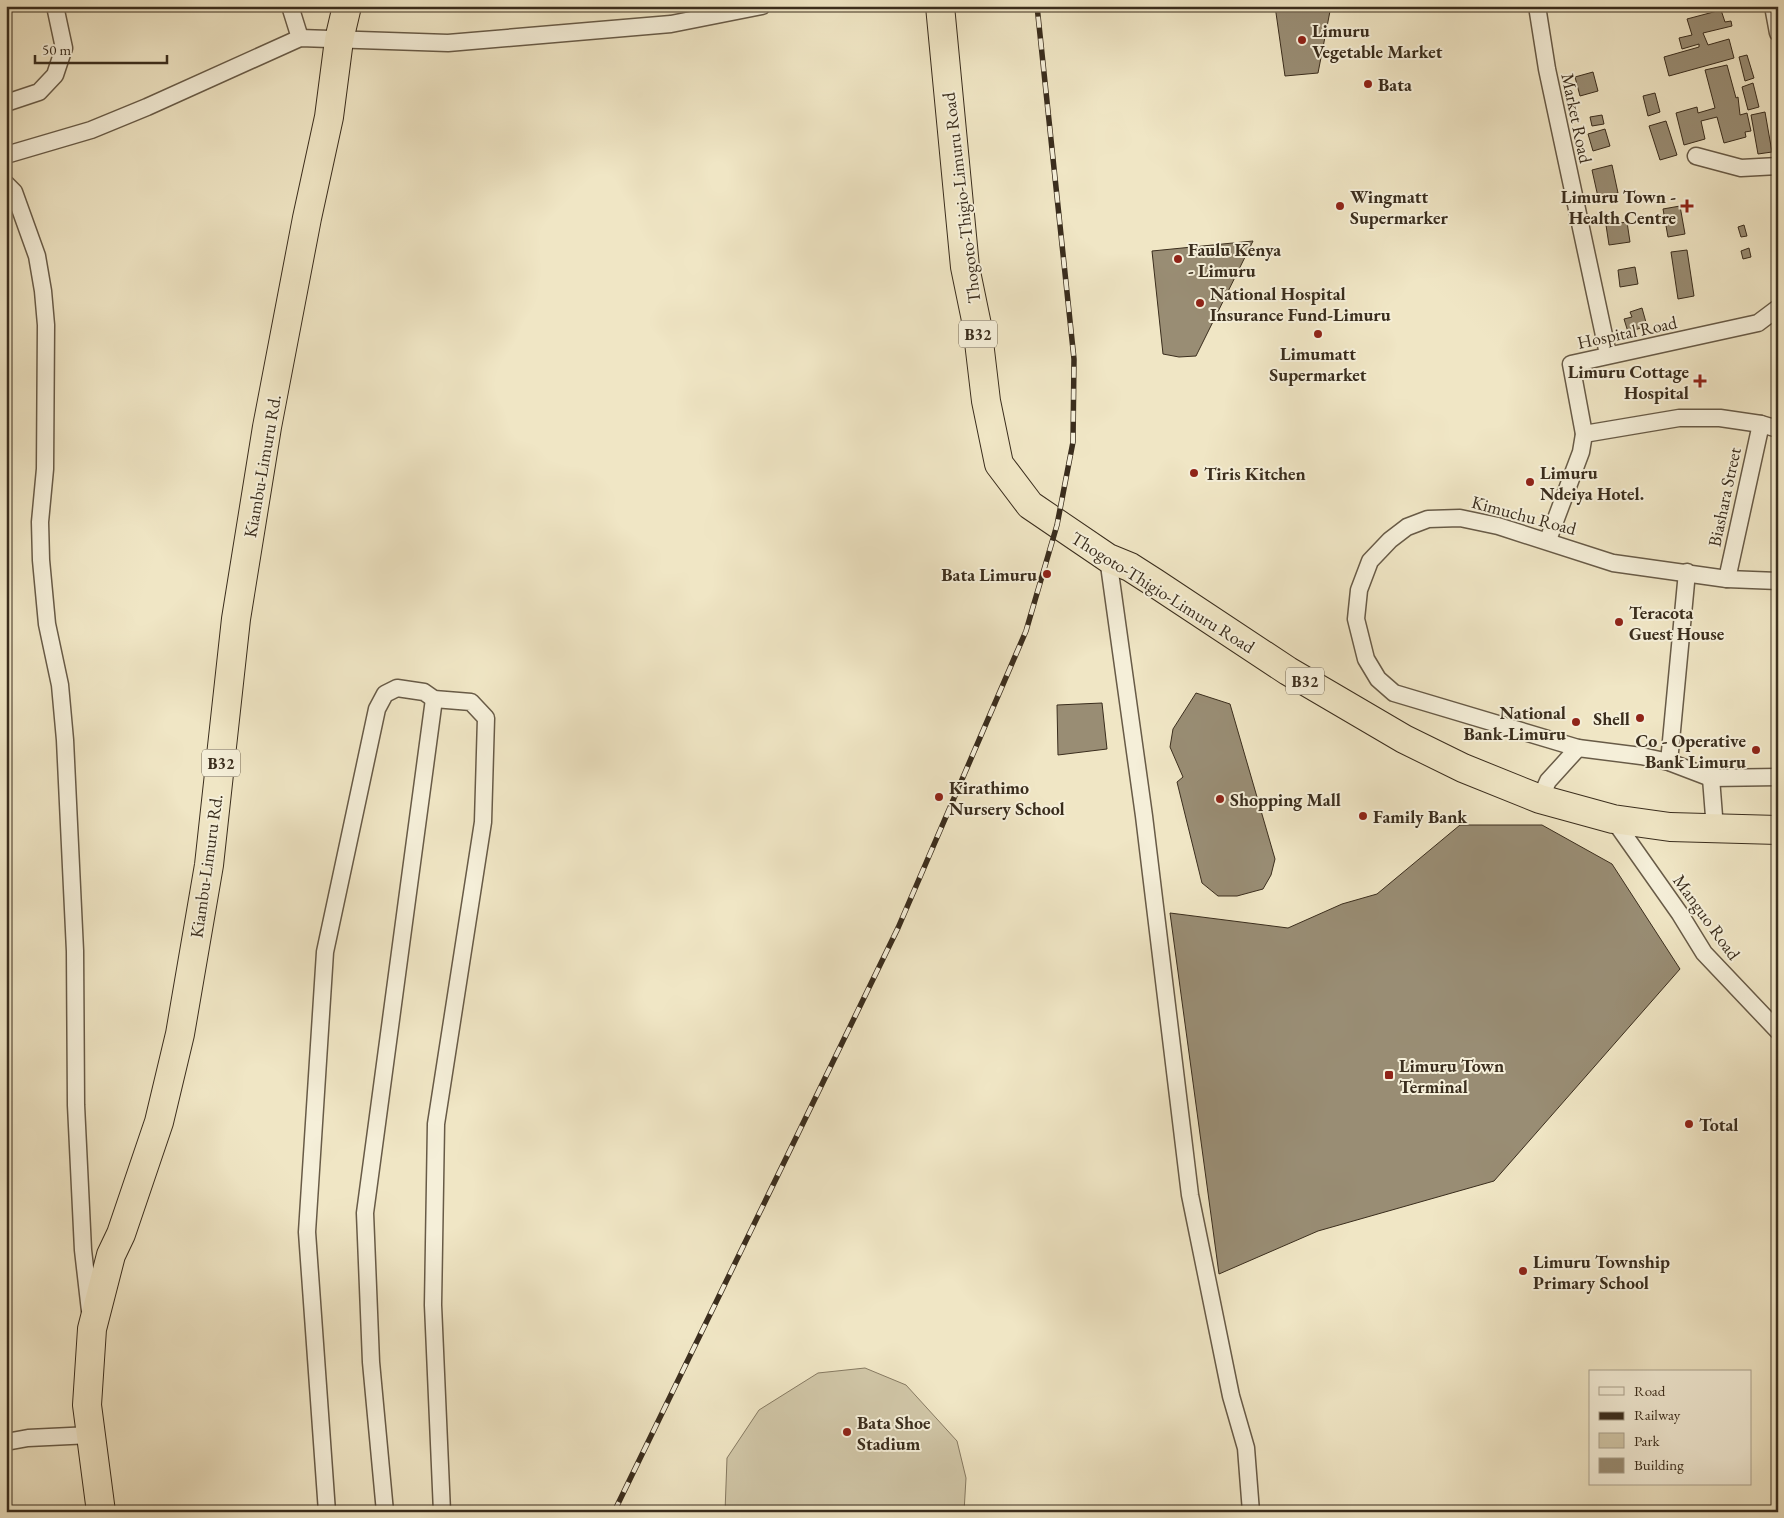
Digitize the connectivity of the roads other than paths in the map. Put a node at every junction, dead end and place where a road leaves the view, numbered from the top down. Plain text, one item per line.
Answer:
1 (55, 6) edge
2 (290, 6) edge
3 (347, 6) edge
4 (762, 6) edge
5 (940, 6) edge
6 (1537, 6) edge
7 (1773, 6) edge
8 (1778, 33) edge
9 (300, 38) junction
10 (339, 40) junction
11 (6, 103) edge
12 (6, 155) edge
13 (1696, 156) dead end
14 (1778, 166) edge
15 (6, 184) edge
16 (1778, 308) edge
17 (1608, 354) junction
18 (1761, 424) junction
19 (1778, 429) edge
20 (1584, 434) junction
21 (1548, 540) junction
22 (1108, 558) junction
23 (1687, 572) junction
24 (1726, 579) junction
25 (1778, 581) edge
26 (434, 699) junction
27 (1578, 748) junction
28 (1669, 762) junction
29 (1778, 777) edge
30 (1711, 778) junction
31 (1540, 799) junction
32 (1613, 819) junction
33 (1715, 829) junction
34 (1778, 830) edge
35 (1778, 1031) edge
36 (92, 1329) junction
37 (91, 1434) junction
38 (6, 1442) edge
39 (101, 1512) edge
40 (327, 1512) edge
41 (385, 1512) edge
42 (442, 1512) edge
43 (1251, 1512) edge

1 - 11 street
2 - 9 street
3 - 10 highway, Kiambu-Limuru Rd. / B32
4 - 10 street
5 - 22 highway, Thogoto-Thigio-Limuru Road / B32
6 - 17 street, Market Road
7 - 8 street
9 - 10 street
9 - 12 street
10 - 36 highway, Kiambu-Limuru Rd. / B32
13 - 14 street
15 - 36 street
16 - 17 street, Hospital Road
17 - 20 street, Hospital Road
18 - 19 street
18 - 20 street
18 - 24 street, Biashara Street
20 - 21 street, Hospital Road
21 - 23 street, Kimuchu Road
21 - 27 street, Kimuchu Road
22 - 31 highway, Thogoto-Thigio-Limuru Road / B32
22 - 43 street
23 - 24 street, Kimuchu Road
23 - 28 street
24 - 25 street, Kimuchu Road
26 - 40 street
26 - 41 street
26 - 42 street
27 - 28 street, Kimuchu Road
27 - 31 street
28 - 30 street, Kimuchu Road
29 - 30 street, Kimuchu Road
30 - 33 street
31 - 32 highway, Thogoto-Thigio-Limuru Road / B32
32 - 33 highway, Thogoto-Thigio-Limuru Road / B32
32 - 35 street, Manguo Road
33 - 34 highway, Thogoto-Thigio-Limuru Road / B32
36 - 37 highway, Kiambu-Limuru Rd. / B32
37 - 38 street
37 - 39 highway, Kiambu-Limuru Rd. / B32

